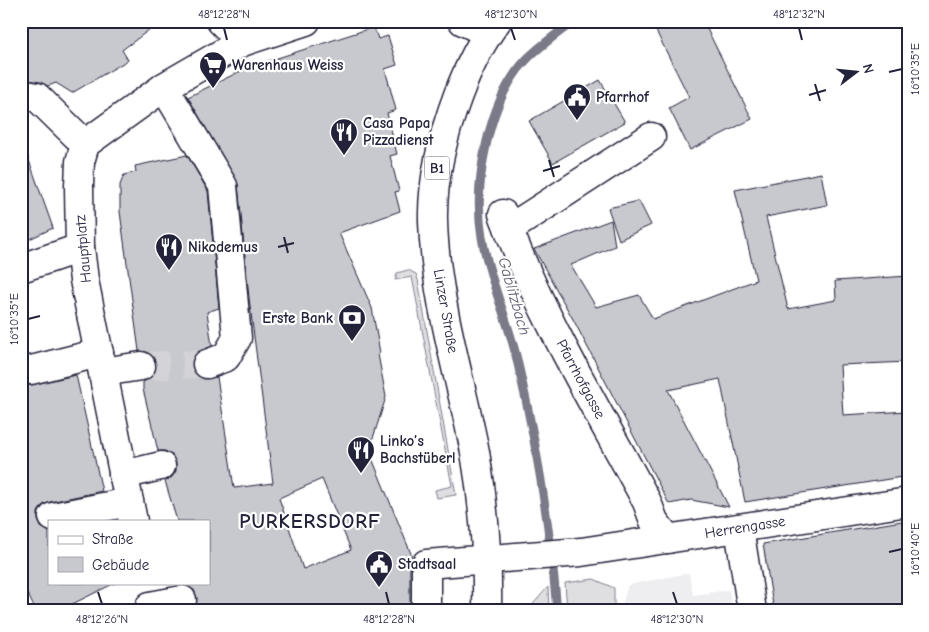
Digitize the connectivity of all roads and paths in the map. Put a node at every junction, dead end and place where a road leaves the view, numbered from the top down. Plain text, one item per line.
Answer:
1 (221, 21) edge
2 (306, 21) edge
3 (462, 21) edge
4 (492, 27) edge
5 (242, 42) junction
6 (164, 87) junction
7 (21, 94) edge
8 (651, 137) dead end
9 (85, 144) junction
10 (80, 248) junction
11 (21, 268) edge
12 (101, 362) junction
13 (207, 364) tunnel mouth
14 (141, 366) tunnel mouth
15 (31, 370) dead end
16 (161, 466) dead end
17 (123, 475) junction
18 (908, 502) edge
19 (131, 511) edge
20 (53, 518) dead end
21 (740, 528) junction
22 (668, 539) junction
23 (487, 558) junction
24 (148, 600) edge
25 (182, 600) dead end
26 (426, 611) edge
27 (487, 611) edge
28 (752, 611) edge

1 - 5 street
2 - 5 street
3 - 4 street
4 - 23 street, Linzer Straße / B1
5 - 6 street
6 - 9 street
6 - 13 street
7 - 9 street
8 - 22 street, Pfarrhofgasse
9 - 10 street, Hauptplatz
10 - 11 street
10 - 12 street, Hauptplatz
12 - 14 street
12 - 15 street
12 - 17 street, Hauptplatz
16 - 17 street
17 - 19 street, Hauptplatz
18 - 21 street, Herrengasse
19 - 20 street, Hauptplatz
21 - 22 street, Herrengasse
21 - 28 street
22 - 23 street, Herrengasse
23 - 26 street
23 - 27 street, Linzer Straße / B1
24 - 25 street

